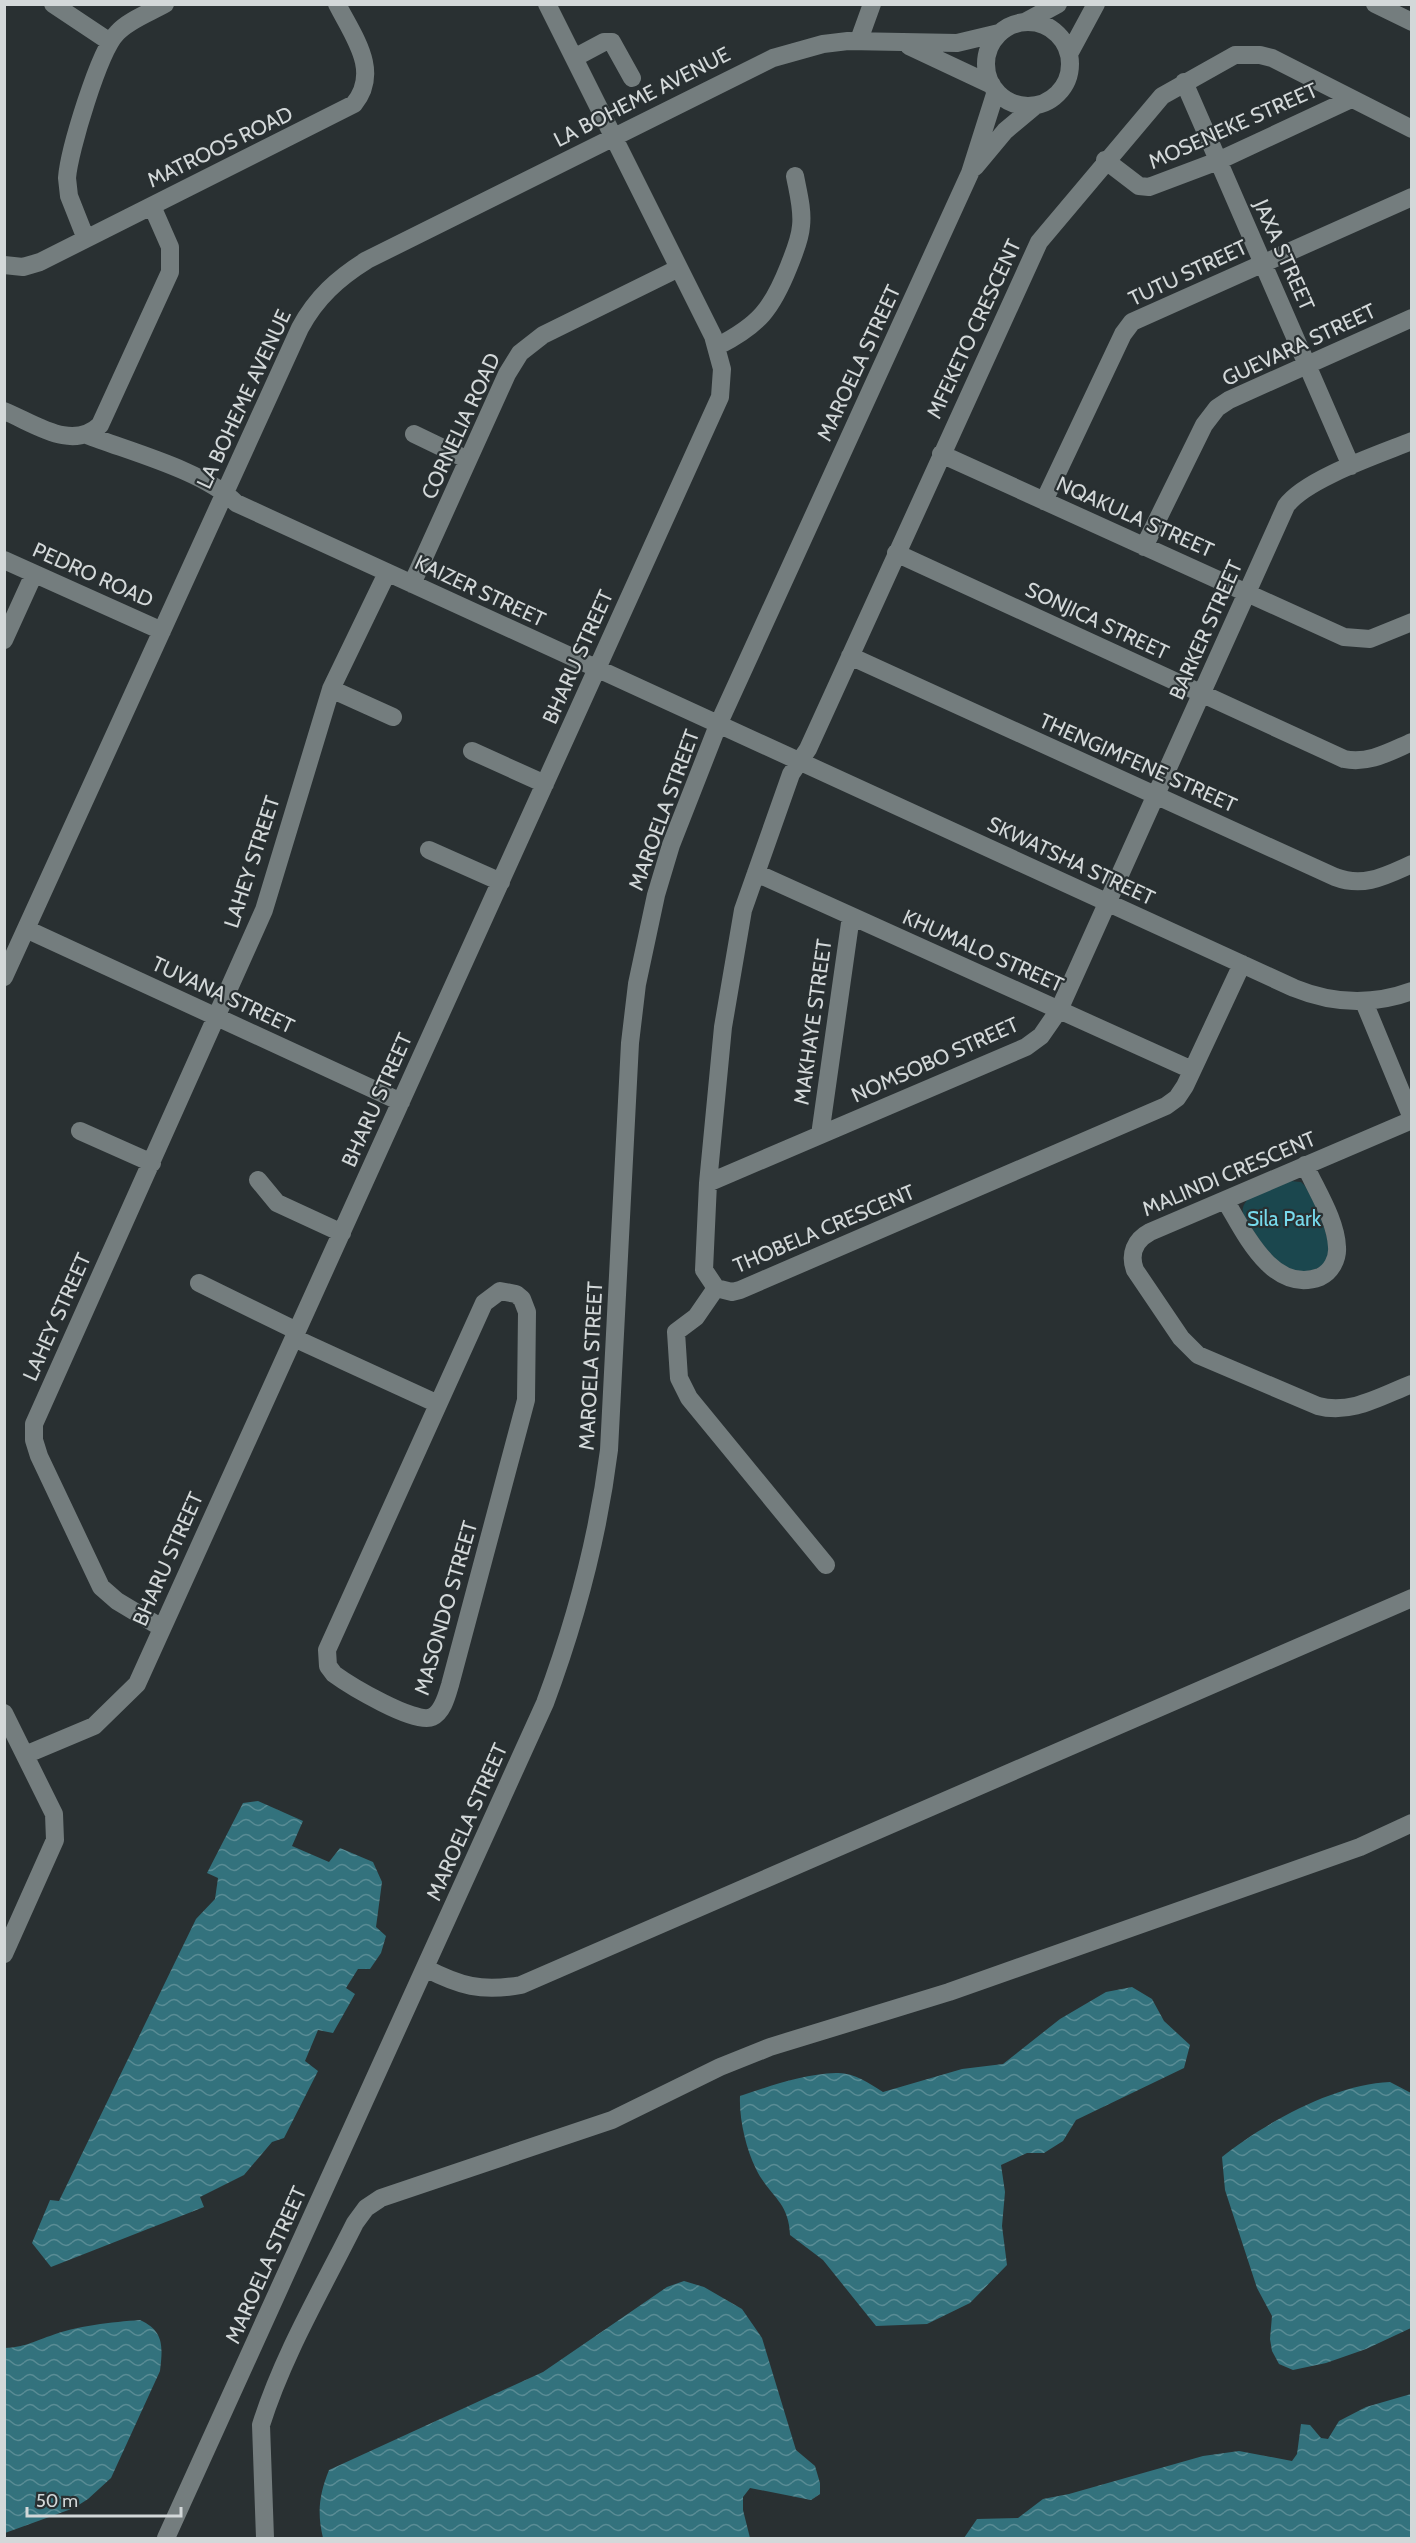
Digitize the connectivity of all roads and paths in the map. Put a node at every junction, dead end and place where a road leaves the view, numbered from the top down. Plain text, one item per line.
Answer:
1 (53, 4) edge
2 (165, 4) edge
3 (337, 4) edge
4 (872, 4) edge
5 (1058, 4) edge
6 (1096, 4) edge
7 (1376, 4) edge
8 (548, 5) edge
9 (1025, 22) junction
10 (1412, 22) edge
11 (999, 33) junction
12 (859, 40) junction
13 (110, 42) junction
14 (902, 42) junction
15 (1069, 54) junction
16 (574, 58) junction
17 (632, 78) dead end
18 (1184, 82) junction
19 (994, 88) junction
20 (1351, 99) junction
21 (1036, 105) junction
22 (1412, 129) edge
23 (613, 137) junction
24 (1105, 160) junction
25 (1218, 161) junction
26 (970, 173) junction
27 (795, 176) dead end
28 (1412, 197) edge
29 (152, 206) junction
30 (86, 239) junction
31 (1263, 264) junction
32 (4, 265) edge
33 (679, 268) junction
34 (1412, 318) edge
35 (718, 346) junction
36 (1307, 365) junction
37 (4, 411) edge
38 (414, 434) dead end
39 (87, 435) junction
40 (1412, 441) edge
41 (941, 454) junction
42 (468, 460) junction
43 (1351, 466) junction
44 (225, 492) junction
45 (1044, 501) junction
46 (1144, 547) junction
47 (896, 553) junction
48 (4, 560) edge
49 (387, 573) junction
50 (34, 574) junction
51 (411, 584) junction
52 (1247, 592) junction
53 (1412, 622) edge
54 (162, 631) junction
55 (4, 640) edge
56 (850, 656) junction
57 (597, 669) junction
58 (331, 688) junction
59 (1202, 694) junction
60 (393, 717) dead end
61 (718, 725) junction
62 (1412, 742) edge
63 (472, 751) dead end
64 (799, 762) junction
65 (545, 784) junction
66 (1156, 796) junction
67 (429, 850) dead end
68 (1412, 864) edge
69 (756, 873) junction
70 (501, 882) junction
71 (1107, 903) junction
72 (851, 916) junction
73 (26, 929) junction
74 (1242, 964) junction
75 (4, 977) edge
76 (1412, 991) edge
77 (1364, 1002) junction
78 (1059, 1010) junction
79 (217, 1017) junction
80 (1192, 1070) junction
81 (401, 1102) junction
82 (1412, 1119) edge
83 (80, 1131) dead end
84 (820, 1135) junction
85 (152, 1163) junction
86 (1305, 1165) junction
87 (258, 1180) dead end
88 (708, 1183) junction
89 (1225, 1200) junction
90 (342, 1233) junction
91 (200, 1283) dead end
92 (716, 1288) junction
93 (296, 1334) junction
94 (1412, 1384) edge
95 (438, 1404) junction
96 (826, 1565) dead end
97 (1412, 1598) edge
98 (162, 1628) junction
99 (4, 1713) edge
100 (25, 1755) junction
101 (1412, 1823) edge
102 (4, 1954) edge
103 (425, 1968) junction
104 (166, 2538) edge
105 (265, 2538) edge

1 - 13 street
2 - 13 street
3 - 29 street, MATROOS ROAD
4 - 12 street
5 - 9 street
6 - 15 street
7 - 10 street
8 - 16 street, BHARU STREET
9 - 11 street
9 - 15 street
11 - 14 street, LA BOHEME AVENUE
11 - 19 street
12 - 14 street, LA BOHEME AVENUE
12 - 23 street, LA BOHEME AVENUE
13 - 30 street
14 - 19 street, LA BOHEME AVENUE
15 - 21 street
16 - 17 street
16 - 23 street, BHARU STREET
18 - 20 street, MFEKETO CRESCENT
18 - 24 street, MFEKETO CRESCENT
18 - 25 street, JAXA STREET
19 - 21 street
19 - 26 street, MAROELA STREET
20 - 22 street, MFEKETO CRESCENT
20 - 25 street, MOSENEKE STREET
21 - 26 street, MAROELA STREET
23 - 33 street, BHARU STREET
23 - 44 street, LA BOHEME AVENUE
24 - 25 street, MOSENEKE STREET
24 - 41 street, MFEKETO CRESCENT
25 - 31 street, JAXA STREET
26 - 61 street, MAROELA STREET
27 - 35 street
28 - 31 street, TUTU STREET
29 - 30 street, MATROOS ROAD
29 - 39 street
30 - 32 street, MATROOS ROAD
31 - 36 street, JAXA STREET
31 - 45 street, TUTU STREET
33 - 35 street, BHARU STREET
33 - 42 street, CORNELIA ROAD
34 - 36 street, GUEVARA STREET
35 - 57 street, BHARU STREET
36 - 43 street, JAXA STREET
36 - 46 street, GUEVARA STREET
37 - 39 street, KAIZER STREET
38 - 42 street
39 - 44 street, KAIZER STREET
40 - 43 street, BARKER STREET
41 - 45 street, NQAKULA STREET
41 - 47 street, MFEKETO CRESCENT
42 - 51 street, CORNELIA ROAD
43 - 52 street, BARKER STREET
44 - 49 street, KAIZER STREET
44 - 54 street, LA BOHEME AVENUE
45 - 46 street, NQAKULA STREET
46 - 52 street, NQAKULA STREET
47 - 56 street, MFEKETO CRESCENT
47 - 59 street, SONJICA STREET
48 - 50 street, PEDRO ROAD
49 - 51 street, KAIZER STREET
49 - 58 street, LAHEY STREET
50 - 54 street, PEDRO ROAD
50 - 55 street
51 - 57 street, KAIZER STREET
52 - 53 street, NQAKULA STREET
52 - 59 street, BARKER STREET
54 - 73 street, LA BOHEME AVENUE
56 - 64 street, MFEKETO CRESCENT
56 - 66 street, THENGIMFENE STREET
57 - 61 street, KAIZER STREET
57 - 65 street, BHARU STREET
58 - 60 street
58 - 79 street, LAHEY STREET
59 - 62 street, SONJICA STREET
59 - 66 street, BARKER STREET
61 - 64 street, SKWATSHA STREET
61 - 103 street, MAROELA STREET
63 - 65 street
64 - 69 street, THOBELA CRESCENT
64 - 71 street, SKWATSHA STREET
65 - 70 street, BHARU STREET
66 - 68 street, THENGIMFENE STREET
66 - 71 street, BARKER STREET
67 - 70 street
69 - 72 street, KHUMALO STREET
69 - 88 street, THOBELA CRESCENT
70 - 81 street, BHARU STREET
71 - 74 street, SKWATSHA STREET
71 - 78 street, NOMSOBO STREET
72 - 78 street, KHUMALO STREET
72 - 84 street, MAKHAYE STREET
73 - 75 street, LA BOHEME AVENUE
73 - 79 street, TUVANA STREET
74 - 77 street, SKWATSHA STREET
74 - 80 street, THOBELA CRESCENT
76 - 77 street, SKWATSHA STREET
77 - 82 street
78 - 80 street, KHUMALO STREET
78 - 84 street, NOMSOBO STREET
79 - 81 street, TUVANA STREET
79 - 85 street, LAHEY STREET
80 - 92 street, THOBELA CRESCENT
81 - 90 street, BHARU STREET
82 - 86 street, MALINDI CRESCENT
83 - 85 street
84 - 88 street, NOMSOBO STREET
85 - 98 street, LAHEY STREET
86 - 89 street, MALINDI CRESCENT
86 - 89 street
87 - 90 street
88 - 92 street, THOBELA CRESCENT
89 - 94 street, MALINDI CRESCENT
90 - 93 street, BHARU STREET
91 - 93 street
92 - 96 street
93 - 95 street
93 - 98 street, BHARU STREET
95 - 95 street, MASONDO STREET
97 - 103 street
98 - 100 street, BHARU STREET
99 - 100 street
100 - 102 street
101 - 105 street
103 - 104 street, MAROELA STREET

